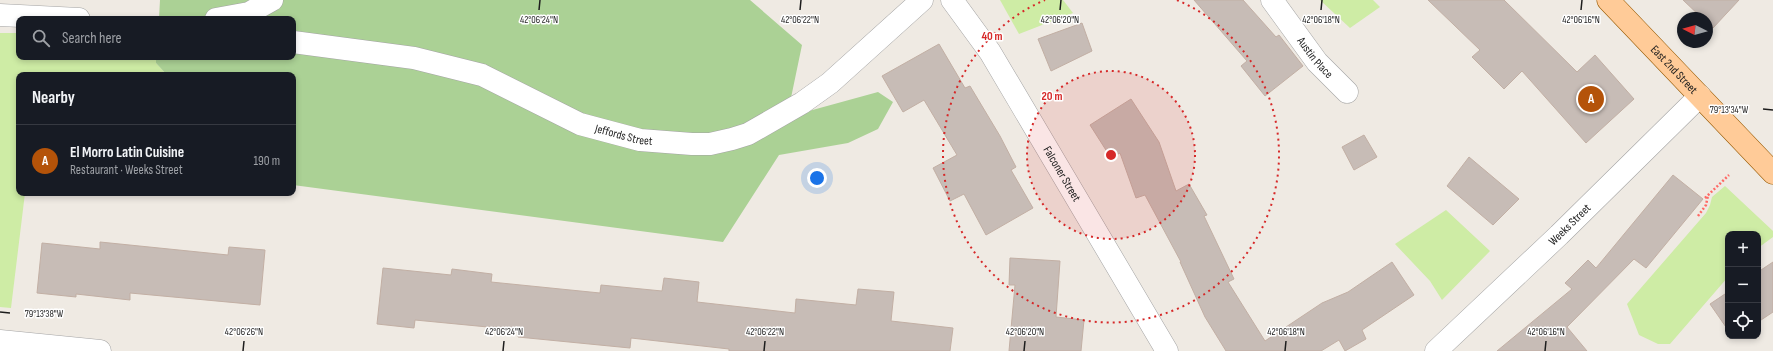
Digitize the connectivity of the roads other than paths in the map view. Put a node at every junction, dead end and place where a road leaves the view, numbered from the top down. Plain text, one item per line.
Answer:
1 (272, 0) edge
2 (922, 0) edge
3 (952, 0) edge
4 (1272, 0) edge
5 (1608, 0) edge
6 (0, 15) edge
7 (20, 16) edge
8 (253, 16) edge
9 (296, 42) edge
10 (1347, 92) dead end
11 (1700, 96) junction
12 (1773, 173) edge
13 (0, 341) edge
14 (100, 351) edge
15 (1167, 351) edge
16 (1436, 351) edge

1 - 8 street
2 - 9 street, Jeffords Street
3 - 15 street, Falconer Street
4 - 10 street, Austin Place
5 - 11 main road, East 2nd Street
6 - 7 street
11 - 12 main road, East 2nd Street
11 - 16 street, Weeks Street
13 - 14 street

